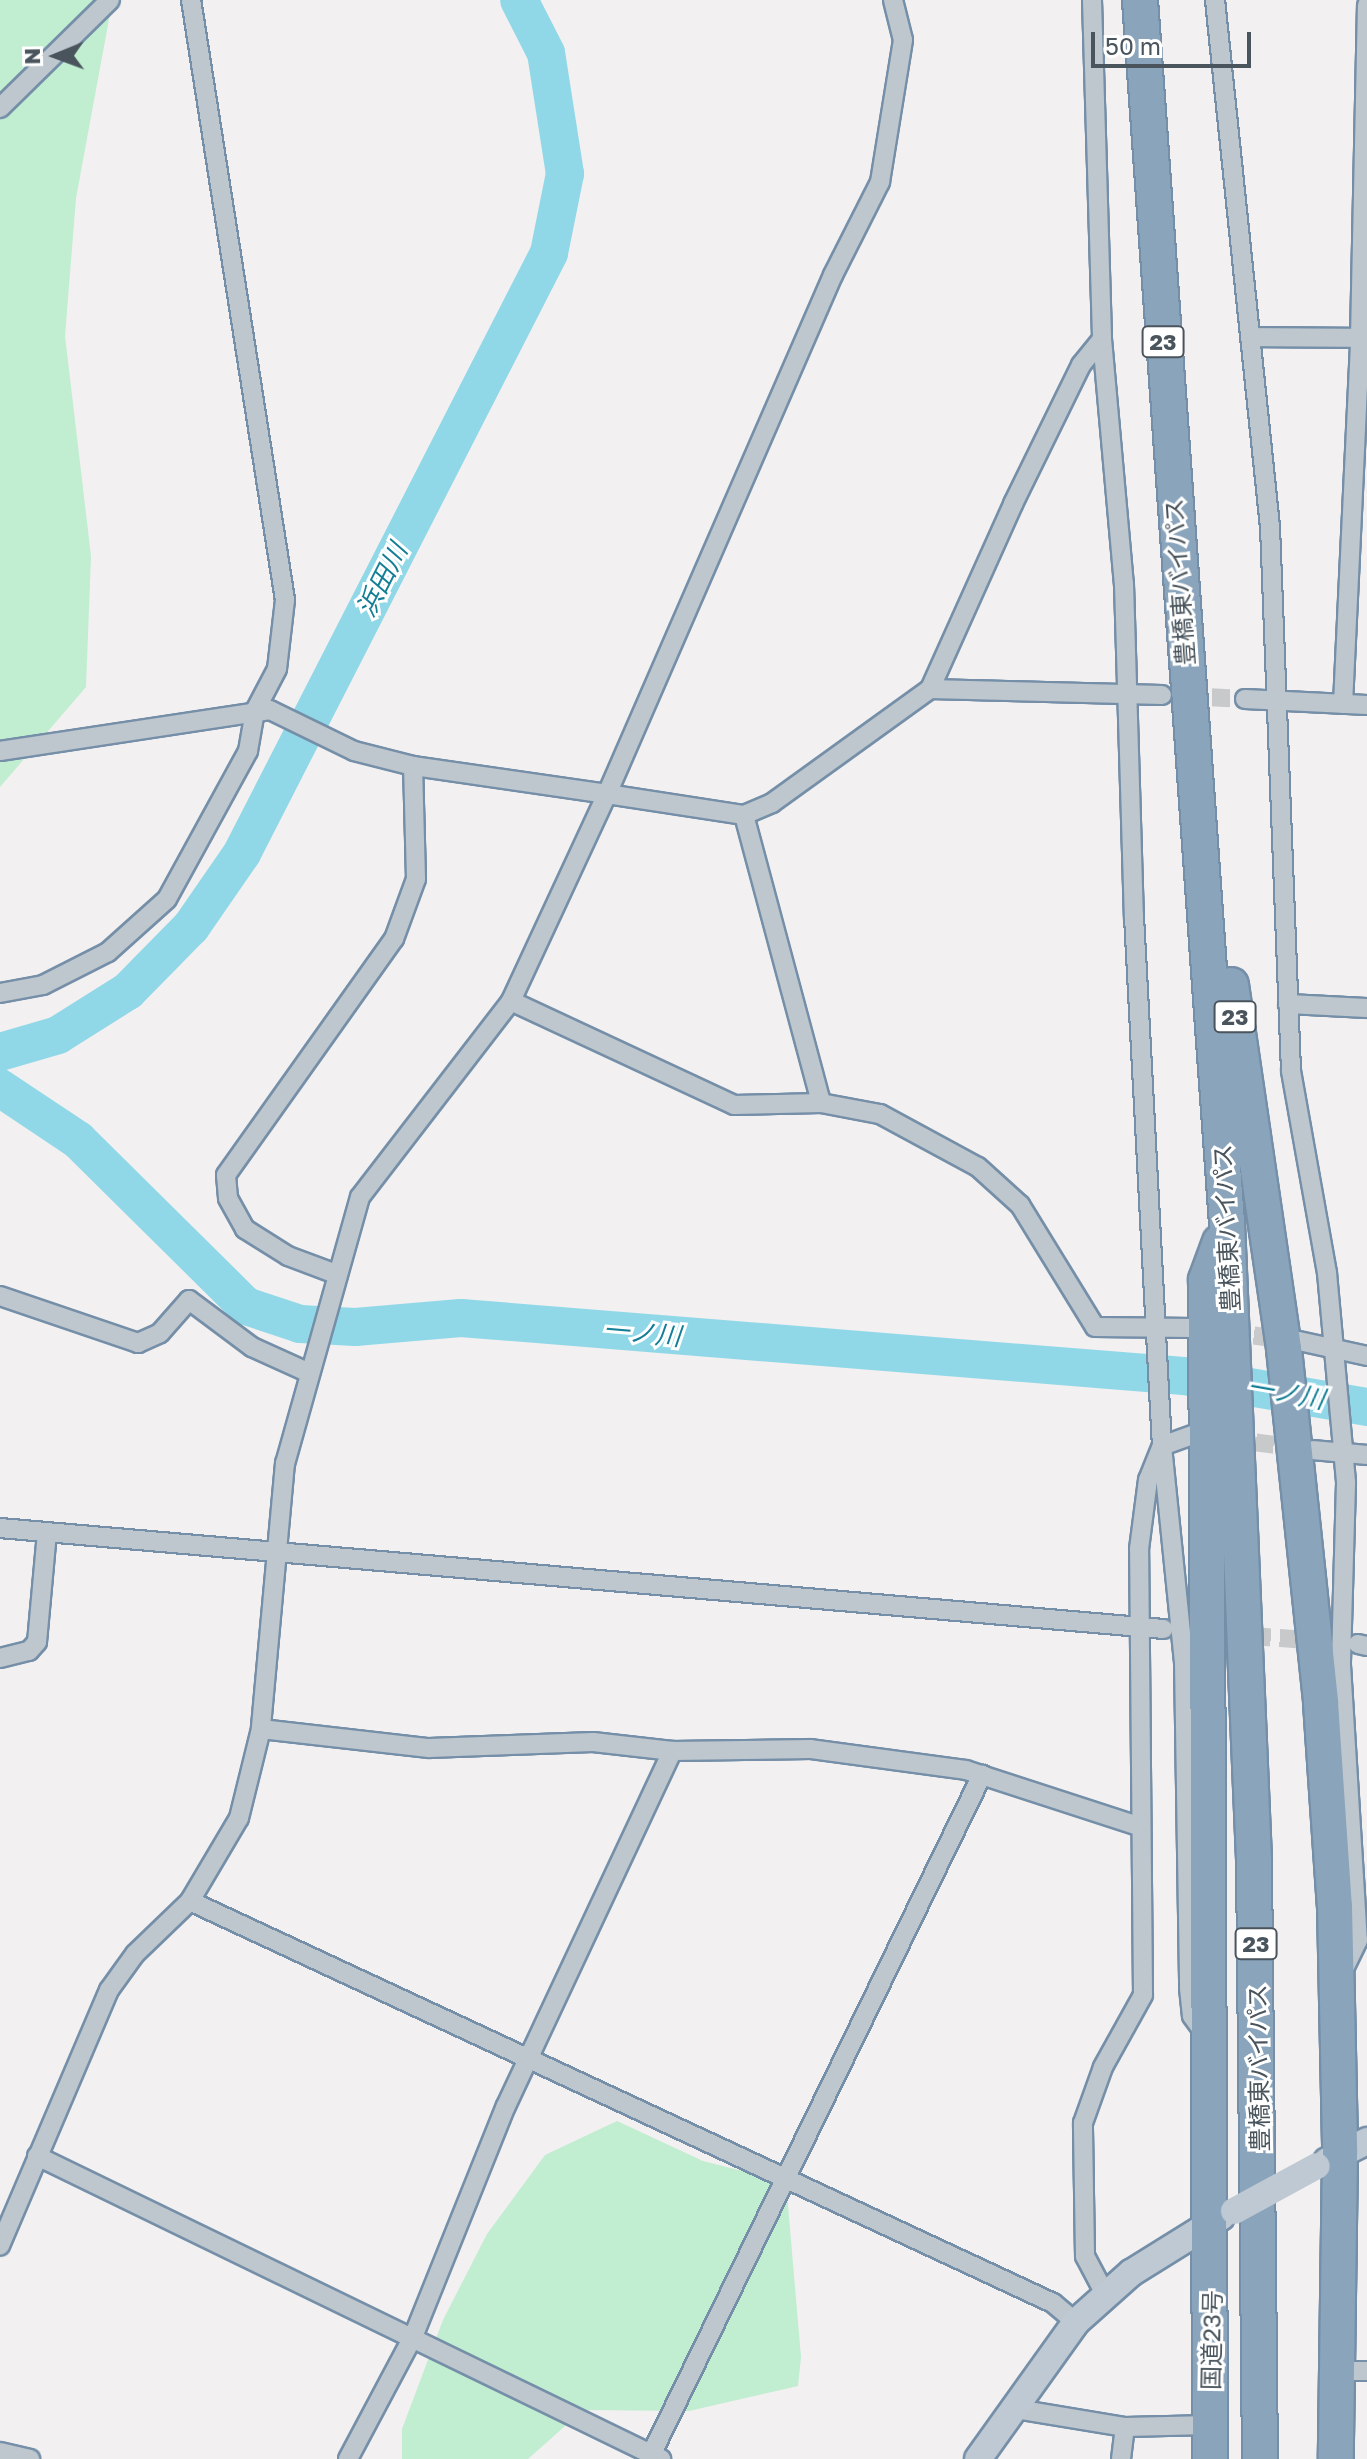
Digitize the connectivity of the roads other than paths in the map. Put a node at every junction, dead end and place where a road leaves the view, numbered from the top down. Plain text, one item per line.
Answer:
1 (110, 0) edge
2 (191, 0) edge
3 (893, 0) edge
4 (1092, 0) edge
5 (1140, 0) edge
6 (1215, 0) edge
7 (1367, 5) edge
8 (0, 108) edge
9 (1251, 337) junction
10 (1364, 338) edge
11 (1102, 339) junction
12 (930, 689) junction
13 (1174, 690) junction
14 (1128, 693) junction
15 (1279, 698) junction
16 (1245, 699) tunnel mouth
17 (1343, 704) junction
18 (1367, 705) edge
19 (262, 710) junction
20 (0, 751) edge
21 (413, 766) junction
22 (607, 794) junction
23 (744, 815) junction
24 (0, 993) edge
25 (511, 1001) junction
26 (1288, 1004) junction
27 (1367, 1008) edge
28 (821, 1103) junction
29 (334, 1282) junction
30 (0, 1296) edge
31 (1158, 1334) junction
32 (1211, 1336) junction
33 (1292, 1345) junction
34 (1337, 1354) junction
35 (1367, 1356) edge
36 (308, 1369) junction
37 (1212, 1430) junction
38 (1303, 1443) junction
39 (1162, 1446) junction
40 (1342, 1450) junction
41 (1367, 1455) edge
42 (0, 1528) edge
43 (47, 1532) junction
44 (275, 1553) junction
45 (1138, 1629) junction
46 (1164, 1629) dead end
47 (0, 1658) edge
48 (261, 1729) junction
49 (672, 1751) junction
50 (982, 1775) junction
51 (1138, 1826) junction
52 (190, 1901) junction
53 (1333, 1990) junction
54 (1209, 2040) junction
55 (528, 2059) junction
56 (1341, 2154) edge
57 (37, 2156) junction
58 (783, 2177) junction
59 (1223, 2216) junction
60 (0, 2246) edge
61 (1105, 2294) junction
62 (1076, 2322) junction
63 (413, 2337) junction
64 (1352, 2370) edge
65 (1010, 2408) junction
66 (1210, 2425) junction
67 (1125, 2427) junction
68 (0, 2452) edge
69 (654, 2457) edge
70 (30, 2459) edge
71 (348, 2459) edge
72 (978, 2459) edge
73 (1121, 2459) edge
74 (1210, 2459) edge
75 (1260, 2459) edge
76 (1336, 2459) edge

1 - 8 street
2 - 19 street
3 - 22 street
4 - 11 street
5 - 13 highway, 豊橋東バイパス / 23
6 - 9 street
7 - 10 street
9 - 10 street
9 - 15 street
10 - 17 street
11 - 12 street
11 - 14 street
12 - 14 street
12 - 23 street
13 - 14 street
13 - 32 highway, 豊橋東バイパス / 23
13 - 33 highway, 23
14 - 31 street
15 - 16 street
15 - 17 street
15 - 26 street
17 - 18 street
19 - 20 street
19 - 21 street
19 - 24 street
21 - 22 street
21 - 29 street
22 - 23 street
22 - 25 street
23 - 28 street
25 - 28 street
25 - 29 street
26 - 27 street
26 - 34 street
28 - 31 street
29 - 36 street
30 - 36 street
31 - 32 street
31 - 39 street
32 - 37 highway, 23
33 - 34 street
33 - 38 highway, 23
34 - 35 street
34 - 40 street
36 - 44 street
37 - 39 street
37 - 54 highway, 23
37 - 75 highway, 豊橋東バイパス / 23
38 - 40 street
38 - 53 highway, 23
39 - 45 street
39 - 54 street
40 - 41 street
40 - 53 street
42 - 43 street
43 - 44 street
43 - 47 street
44 - 45 street
44 - 48 street
45 - 46 street
45 - 51 street
48 - 49 street
48 - 52 street
49 - 50 street
49 - 55 street
50 - 51 street
50 - 58 street
51 - 61 street
52 - 55 street
52 - 57 street
53 - 56 highway, 23
54 - 59 highway, 23
55 - 58 street
55 - 63 street
56 - 59 street, bridge
56 - 64 highway, 23
57 - 60 street
57 - 63 street
58 - 62 street
58 - 69 street
59 - 61 street
59 - 66 highway, 国道23号 / 23
61 - 62 street
62 - 65 street
63 - 69 street
63 - 71 street
64 - 76 highway, 23
65 - 67 street
65 - 72 street
66 - 67 street
66 - 74 highway, 国道23号 / 23
67 - 73 street
68 - 70 street

